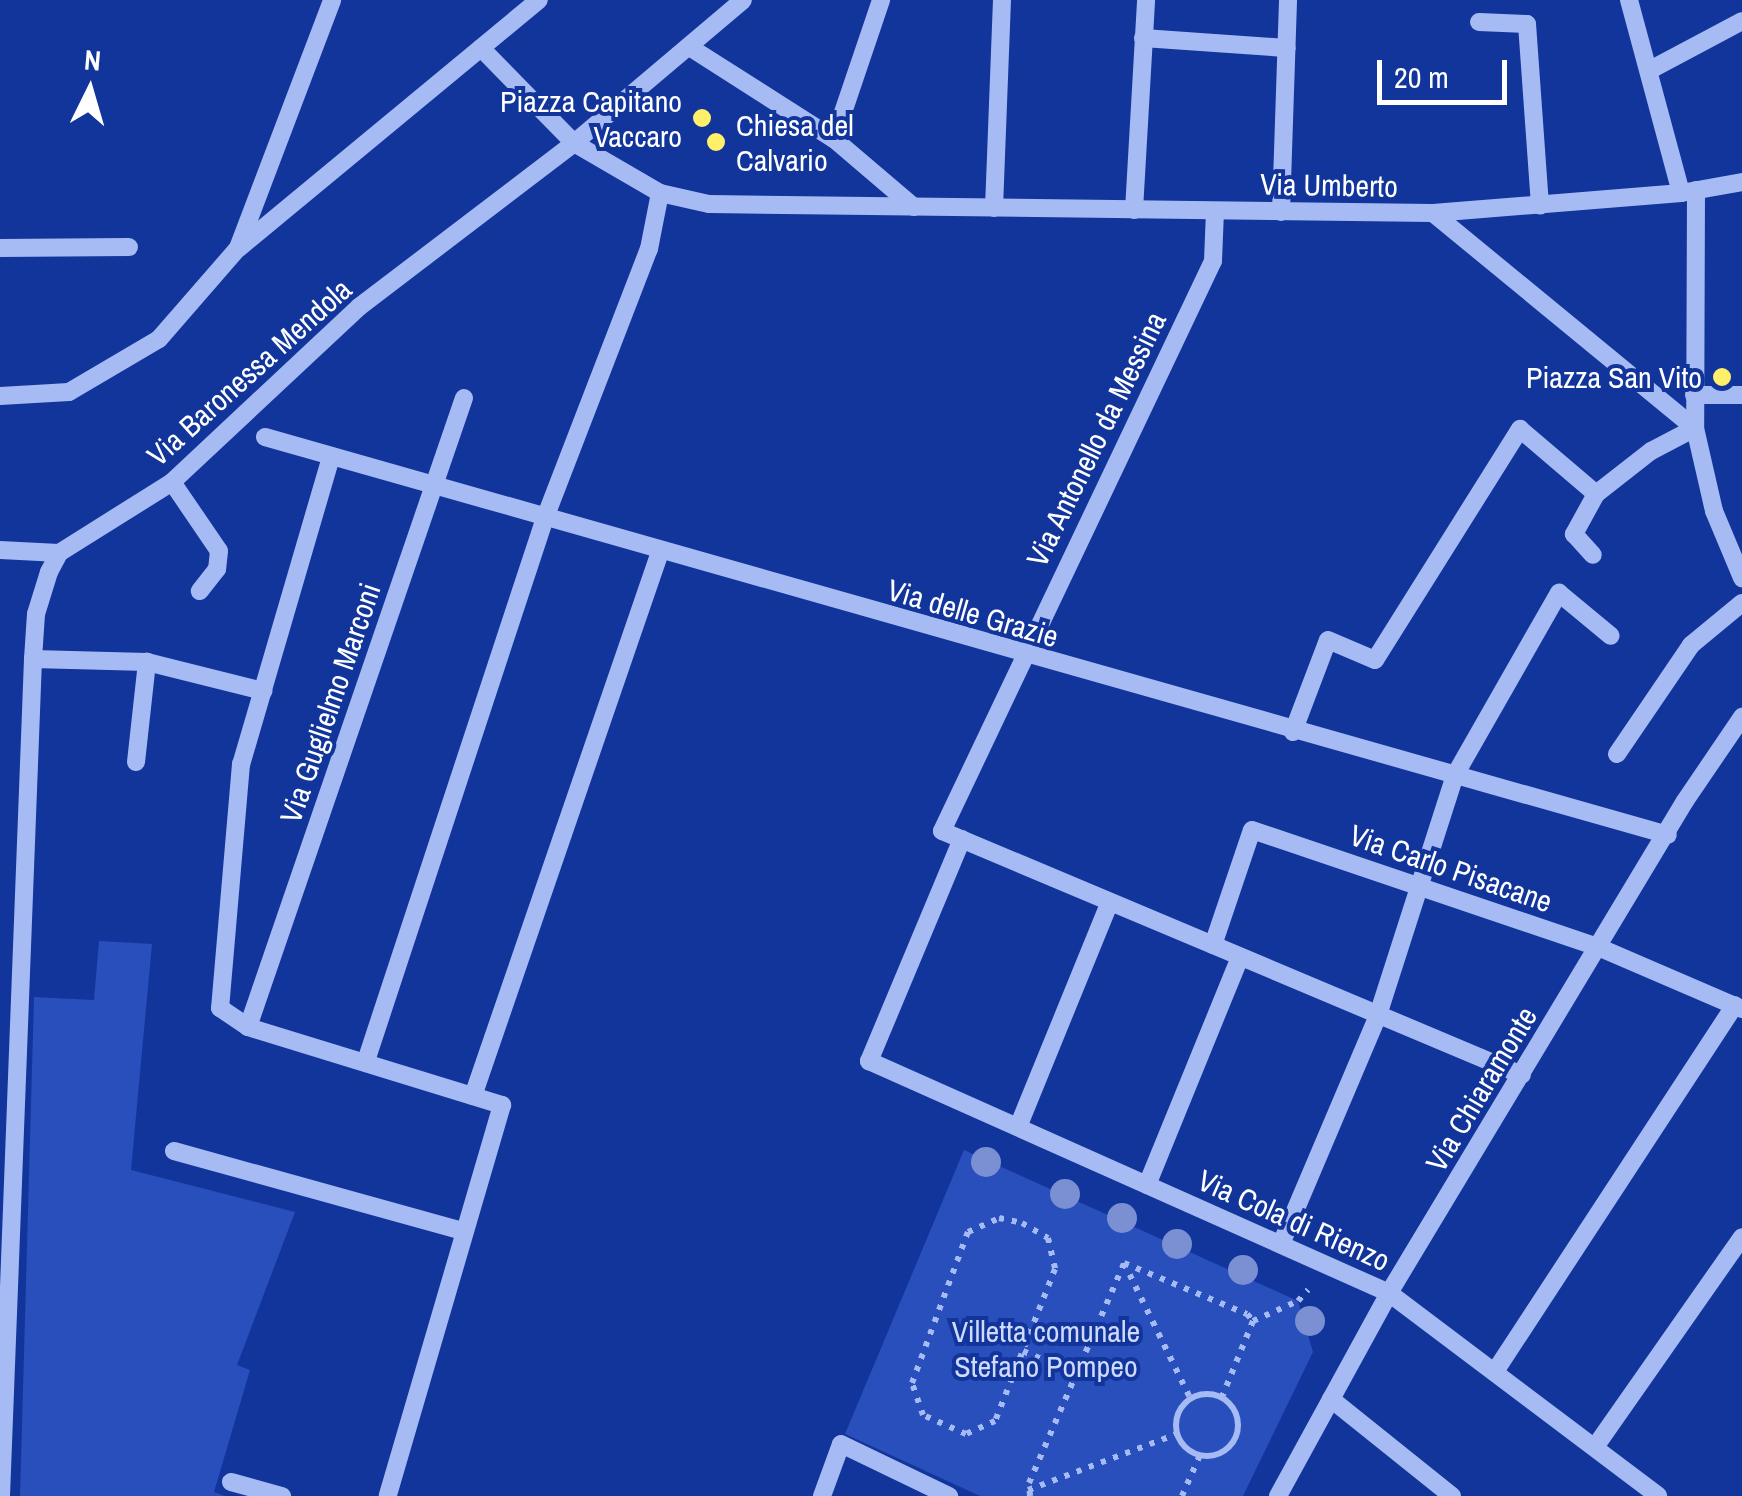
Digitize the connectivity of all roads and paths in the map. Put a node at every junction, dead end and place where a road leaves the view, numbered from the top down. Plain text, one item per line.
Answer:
1 (332, 0) edge
2 (538, 0) edge
3 (743, 0) edge
4 (881, 0) edge
5 (1002, 0) edge
6 (1146, 0) edge
7 (1288, 0) edge
8 (1629, 0) edge
9 (1742, 21) edge
10 (1479, 22) dead end
11 (1144, 38) junction
12 (480, 48) junction
13 (690, 48) junction
14 (1287, 48) junction
15 (1650, 70) junction
16 (834, 139) junction
17 (574, 142) junction
18 (1742, 182) edge
19 (1689, 192) junction
20 (660, 193) junction
21 (1540, 206) junction
22 (914, 207) junction
23 (994, 208) junction
24 (1134, 210) junction
25 (1215, 211) junction
26 (1281, 212) junction
27 (1432, 214) junction
28 (129, 247) dead end
29 (0, 248) edge
30 (238, 248) junction
31 (1694, 395) junction
32 (1742, 395) edge
33 (0, 396) edge
34 (464, 398) dead end
35 (1695, 428) junction
36 (264, 437) dead end
37 (331, 457) junction
38 (172, 482) junction
39 (434, 487) junction
40 (1596, 494) junction
41 (545, 518) junction
42 (0, 550) edge
43 (660, 552) junction
44 (59, 553) junction
45 (1593, 555) dead end
46 (1742, 578) edge
47 (200, 591) dead end
48 (1742, 603) edge
49 (1612, 636) dead end
50 (1023, 656) junction
51 (33, 659) junction
52 (147, 662) junction
53 (262, 690) junction
54 (1742, 718) edge
55 (1293, 732) junction
56 (1617, 754) dead end
57 (136, 762) dead end
58 (1455, 776) junction
59 (1668, 835) junction
60 (962, 839) junction
61 (1420, 885) junction
62 (1110, 902) junction
63 (1212, 945) junction
64 (1598, 947) junction
65 (1240, 957) junction
66 (9, 978) edge
67 (1738, 1007) edge
68 (1378, 1015) junction
69 (248, 1026) junction
70 (366, 1062) junction
71 (1522, 1075) junction
72 (473, 1096) junction
73 (1018, 1127) junction
74 (174, 1150) dead end
75 (1147, 1185) junction
76 (463, 1231) junction
77 (1742, 1236) edge
78 (1281, 1244) junction
79 (1124, 1262) junction
80 (1330, 1267) junction
81 (1389, 1293) junction
82 (1253, 1321) junction
83 (1023, 1351) junction
84 (1496, 1370) junction
85 (1074, 1373) junction
86 (1222, 1397) junction
87 (1190, 1398) junction
88 (1330, 1400) junction
89 (1177, 1434) junction
90 (1595, 1447) junction
91 (1200, 1455) junction
92 (231, 1482) dead end
93 (1, 1492) edge
94 (1028, 1493) edge
95 (282, 1496) edge
96 (388, 1496) edge
97 (822, 1496) edge
98 (948, 1496) edge
99 (1182, 1496) edge
100 (1278, 1496) edge
101 (1452, 1496) edge
102 (1658, 1496) edge

1 - 30 street
2 - 12 street
3 - 13 street, Via Baronessa Mendola
4 - 16 street
5 - 23 street
6 - 11 street
7 - 14 street
8 - 15 street
9 - 15 street
10 - 21 street
11 - 14 street
11 - 24 street
12 - 17 street, Via Umberto
12 - 30 street
13 - 16 street
13 - 17 street, Via Baronessa Mendola
14 - 26 street
15 - 19 street
16 - 22 street
17 - 20 street, Via Umberto
17 - 38 street, Via Baronessa Mendola
18 - 19 street, Via Umberto
19 - 21 street, Via Umberto
19 - 31 street
20 - 22 street, Via Umberto
20 - 41 street
21 - 27 street, Via Umberto
22 - 23 street, Via Umberto
23 - 24 street, Via Umberto
24 - 25 street, Via Umberto
25 - 26 street, Via Umberto
25 - 50 street, Via Antonello da Messina
26 - 27 street, Via Umberto
27 - 35 street
28 - 29 street
30 - 33 street
31 - 32 street
31 - 35 street
34 - 39 street, Via Guglielmo Marconi
35 - 40 street
35 - 46 street
36 - 37 street, Via delle Grazie
37 - 39 street, Via delle Grazie
37 - 53 street
38 - 44 street, Via Baronessa Mendola
38 - 47 street
39 - 41 street, Via delle Grazie
39 - 69 street, Via Guglielmo Marconi
40 - 45 street
40 - 55 street
41 - 43 street, Via delle Grazie
41 - 70 street
42 - 44 street
43 - 50 street, Via delle Grazie
43 - 72 street
44 - 51 street
48 - 56 street
49 - 58 street
50 - 55 street, Via delle Grazie
50 - 60 street, Via Antonello da Messina
51 - 52 street
51 - 66 street
52 - 53 street
52 - 57 street
53 - 69 street
54 - 59 street, Via Chiaramonte
55 - 58 street, Via delle Grazie
58 - 59 street, Via delle Grazie
58 - 61 street
59 - 64 street, Via Chiaramonte
60 - 62 street
60 - 73 street, Via Cola di Rienzo
61 - 63 street, Via Carlo Pisacane
61 - 64 street, Via Carlo Pisacane
61 - 68 street
62 - 63 street
62 - 73 street
63 - 65 street
64 - 67 street, Via Carlo Pisacane
64 - 71 street, Via Chiaramonte
65 - 68 street
65 - 75 street
66 - 93 street
67 - 84 street
68 - 71 street
68 - 78 street
69 - 70 street
70 - 72 street
71 - 81 street, Via Chiaramonte
72 - 76 street
73 - 75 street, Via Cola di Rienzo
74 - 76 street
75 - 78 street, Via Cola di Rienzo
76 - 96 street
77 - 90 street
78 - 80 street, Via Cola di Rienzo
79 - 82 path
79 - 85 path
79 - 87 path
80 - 81 street, Via Cola di Rienzo
80 - 82 path
81 - 84 street, Via Cola di Rienzo
81 - 88 street, Via Chiaramonte
82 - 86 path
83 - 83 path
83 - 85 path
84 - 90 street, Via Cola di Rienzo
85 - 94 path
86 - 87 path
86 - 91 path
87 - 89 path
88 - 100 street, Via Chiaramonte
88 - 101 street
89 - 91 path
89 - 94 path
90 - 102 street, Via Cola di Rienzo
91 - 99 path
92 - 95 street
97 - 98 street

